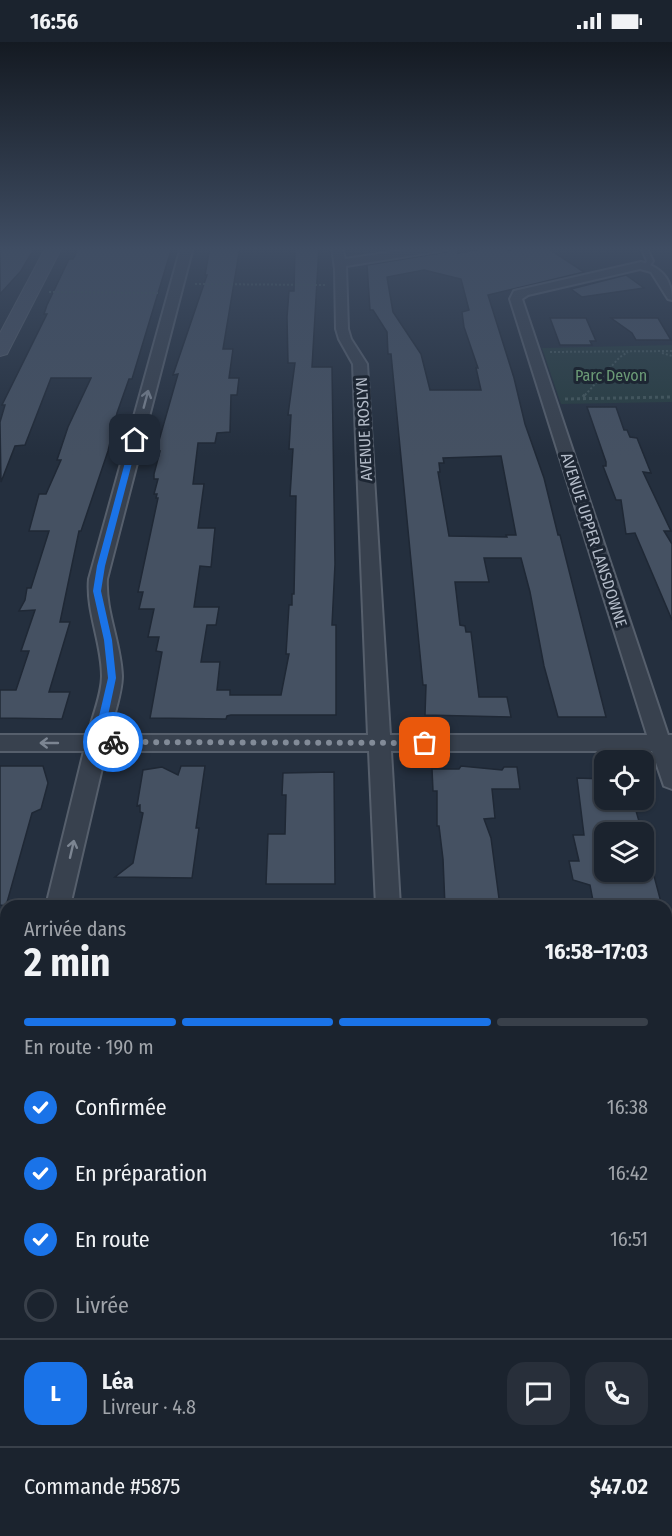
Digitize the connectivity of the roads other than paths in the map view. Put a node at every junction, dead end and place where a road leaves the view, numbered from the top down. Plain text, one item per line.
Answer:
1 (17, 317) edge
2 (168, 317) edge
3 (342, 317) edge
4 (522, 317) edge
5 (0, 350) edge
6 (98, 742) junction
7 (380, 742) junction
8 (0, 743) edge
9 (666, 743) edge
10 (672, 780) edge
11 (59, 900) edge
12 (388, 900) edge

1 - 5 street
6 -> 2 street
3 - 7 street, AVENUE ROSLYN
4 - 9 street, AVENUE UPPER LANSDOWNE
6 - 7 street
6 -> 8 street
11 -> 6 street
7 - 9 street
7 - 12 street, AVENUE ROSLYN
9 - 10 street, AVENUE UPPER LANSDOWNE

